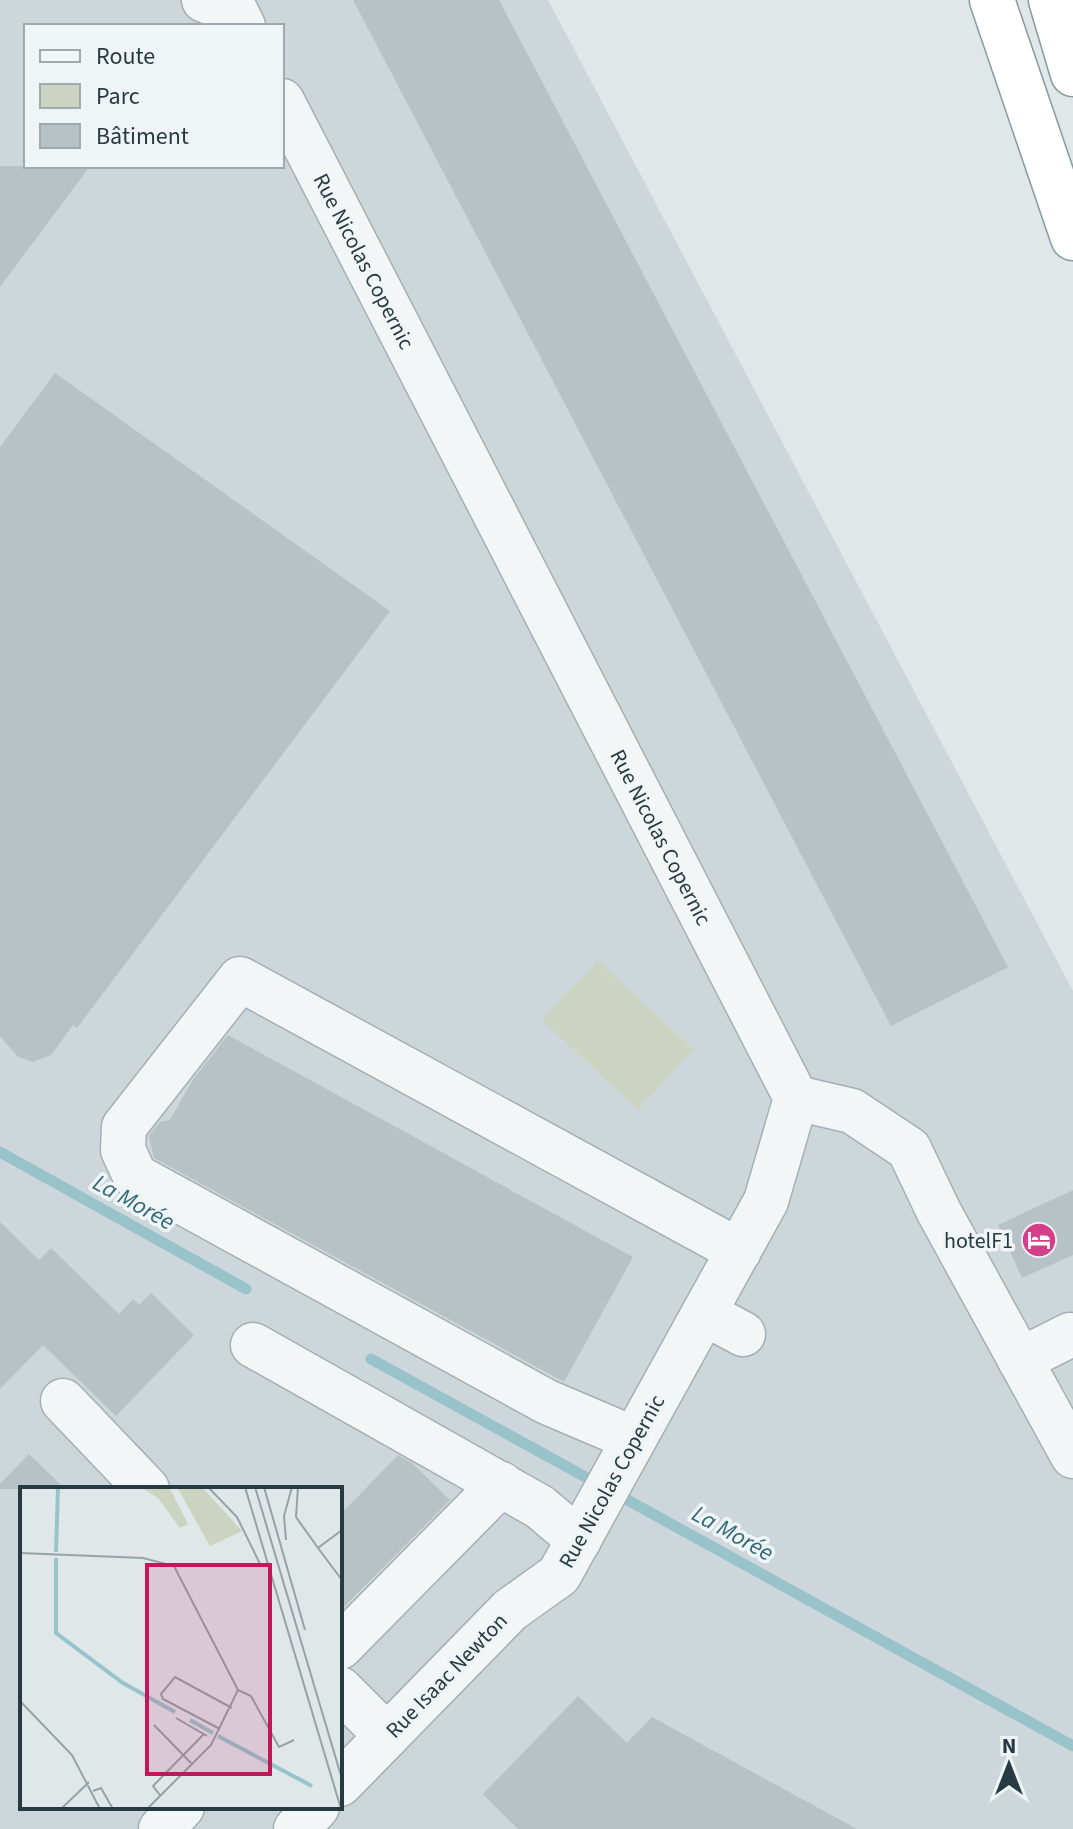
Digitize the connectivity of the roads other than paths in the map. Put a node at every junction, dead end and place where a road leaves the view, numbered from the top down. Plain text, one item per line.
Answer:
1 (204, 0) edge
2 (992, 0) edge
3 (1051, 0) edge
4 (242, 24) edge
5 (1073, 74) edge
6 (284, 105) edge
7 (1073, 238) edge
8 (796, 1098) junction
9 (739, 1251) junction
10 (704, 1313) junction
11 (743, 1334) dead end
12 (1070, 1335) dead end
13 (253, 1345) dead end
14 (1020, 1360) junction
15 (63, 1401) dead end
16 (628, 1449) junction
17 (1073, 1456) edge
18 (139, 1480) edge
19 (501, 1484) junction
20 (577, 1542) junction
21 (342, 1645) edge
22 (342, 1691) edge
23 (387, 1736) junction
24 (342, 1782) edge
25 (180, 1809) edge
26 (315, 1809) edge
27 (161, 1829) edge
28 (296, 1829) edge

1 - 4 street
2 - 7 highway
3 - 5 highway
6 - 8 street, Rue Nicolas Copernic
8 - 9 street, Rue Nicolas Copernic
8 - 14 street
9 - 10 street, Rue Nicolas Copernic
9 - 16 street
10 - 11 street
10 - 16 street, Rue Nicolas Copernic
12 - 14 street
13 - 19 street
14 - 17 street
15 - 18 street
16 - 20 street, Rue Nicolas Copernic
19 - 20 street
19 - 21 street
20 - 23 street, Rue Isaac Newton
22 - 23 street
23 - 24 street, Rue Isaac Newton
25 - 27 street
26 - 28 street

